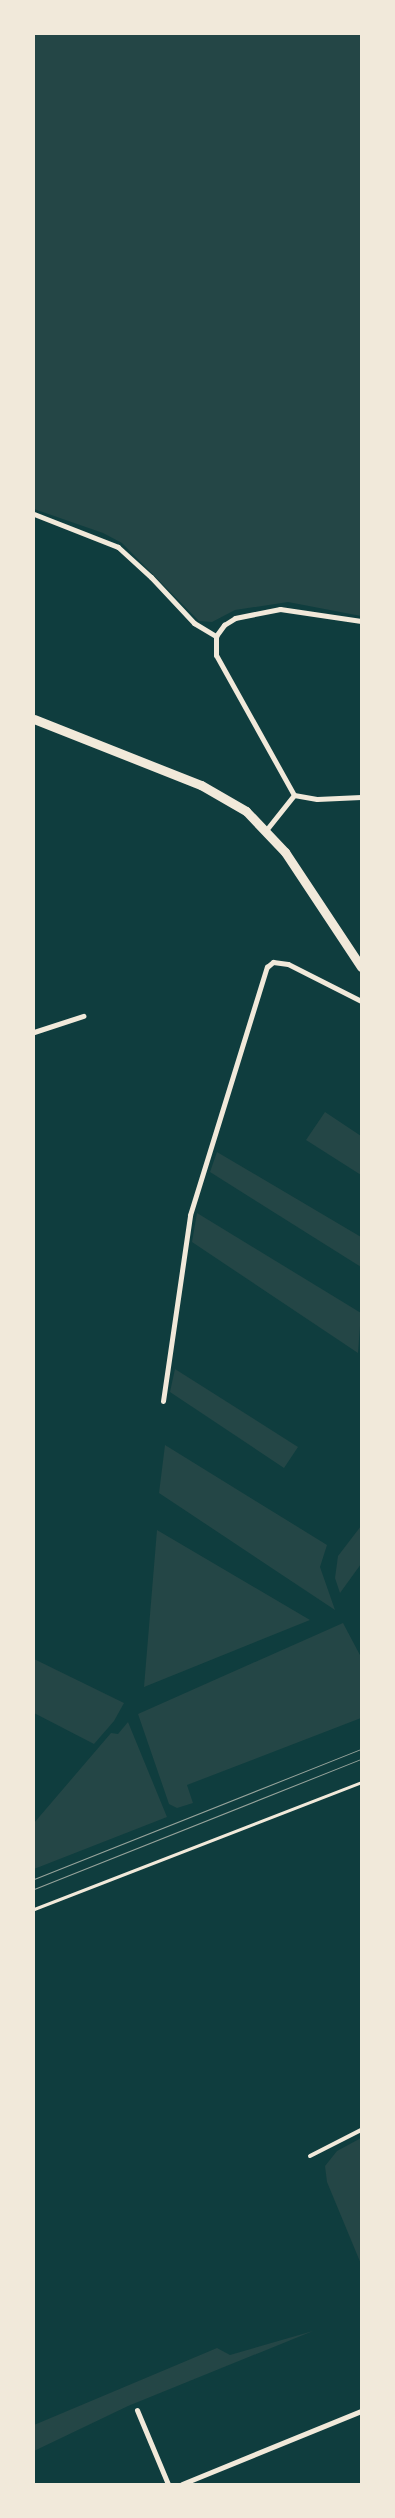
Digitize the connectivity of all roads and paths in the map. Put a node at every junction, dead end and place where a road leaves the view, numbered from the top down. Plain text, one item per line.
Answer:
1 (34, 514) edge
2 (361, 621) edge
3 (216, 636) junction
4 (34, 719) edge
5 (294, 795) junction
6 (361, 797) edge
7 (267, 829) junction
8 (361, 967) edge
9 (361, 1001) edge
10 (83, 1016) dead end
11 (34, 1032) edge
12 (163, 1401) dead end
13 (361, 1782) edge
14 (34, 1909) edge
15 (361, 2130) edge
16 (310, 2156) dead end
17 (137, 2410) dead end
18 (361, 2411) edge
19 (168, 2484) edge
20 (182, 2484) edge

1 - 3 street
2 - 3 street
3 - 5 street
4 - 7 street
5 - 6 street
5 - 7 street
7 - 8 street
9 - 12 street
10 - 11 street
13 - 14 path
15 - 16 lane
17 - 19 street
18 - 20 street

